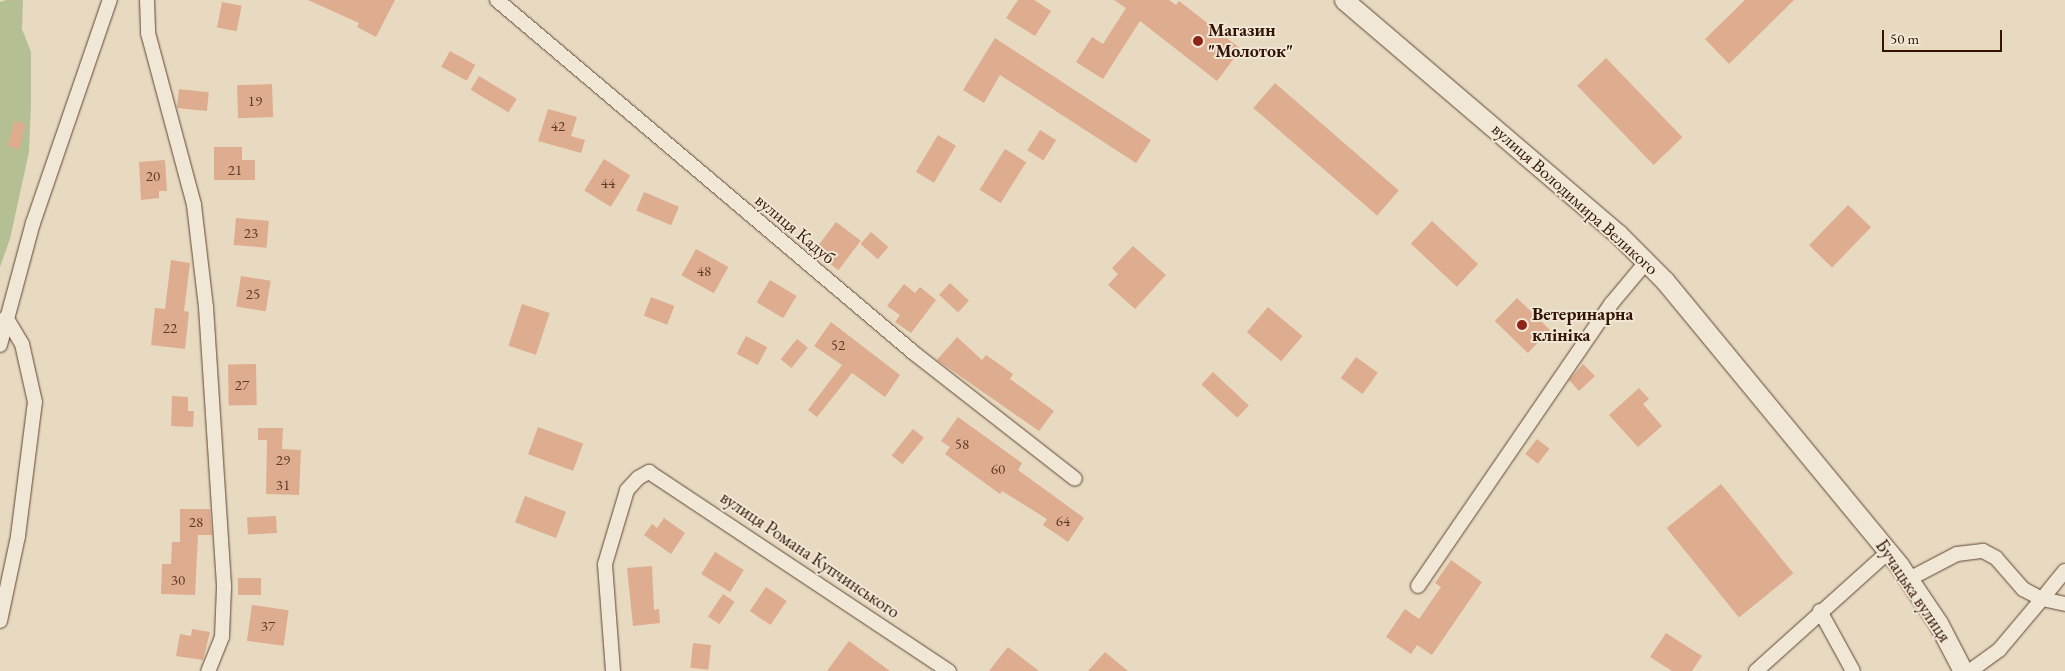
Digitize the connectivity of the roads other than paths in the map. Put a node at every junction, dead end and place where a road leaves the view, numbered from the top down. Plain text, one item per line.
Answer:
1 (110, 0) edge
2 (147, 0) edge
3 (496, 0) edge
4 (1344, 0) edge
5 (1647, 261) junction
6 (6, 317) junction
7 (0, 345) edge
8 (1075, 479) dead end
9 (1858, 515) joint
10 (1888, 552) junction
11 (2065, 571) edge
12 (1909, 579) junction
13 (1418, 586) dead end
14 (2042, 600) junction
15 (2065, 604) edge
16 (1820, 611) junction
17 (0, 621) edge
18 (208, 671) edge
19 (613, 671) edge
20 (949, 671) edge
21 (1756, 671) edge
22 (1853, 671) edge
23 (1963, 671) edge
24 (1970, 671) edge

1 - 6 street
2 - 18 street
3 - 8 street, вулиця Кадуб
4 - 5 main road, вулиця Володимира Великого
5 - 9 main road, вулиця Володимира Великого
5 - 13 street
6 - 7 street
6 - 17 street
9 - 10 main road, Бучацька вулиця
10 - 12 main road, Бучацька вулиця
10 - 16 street
11 - 14 street
12 - 14 street
12 - 23 main road, Бучацька вулиця
14 - 15 street
14 - 24 street
16 - 21 street
16 - 22 street
19 - 20 street, вулиця Романа Купчинського

